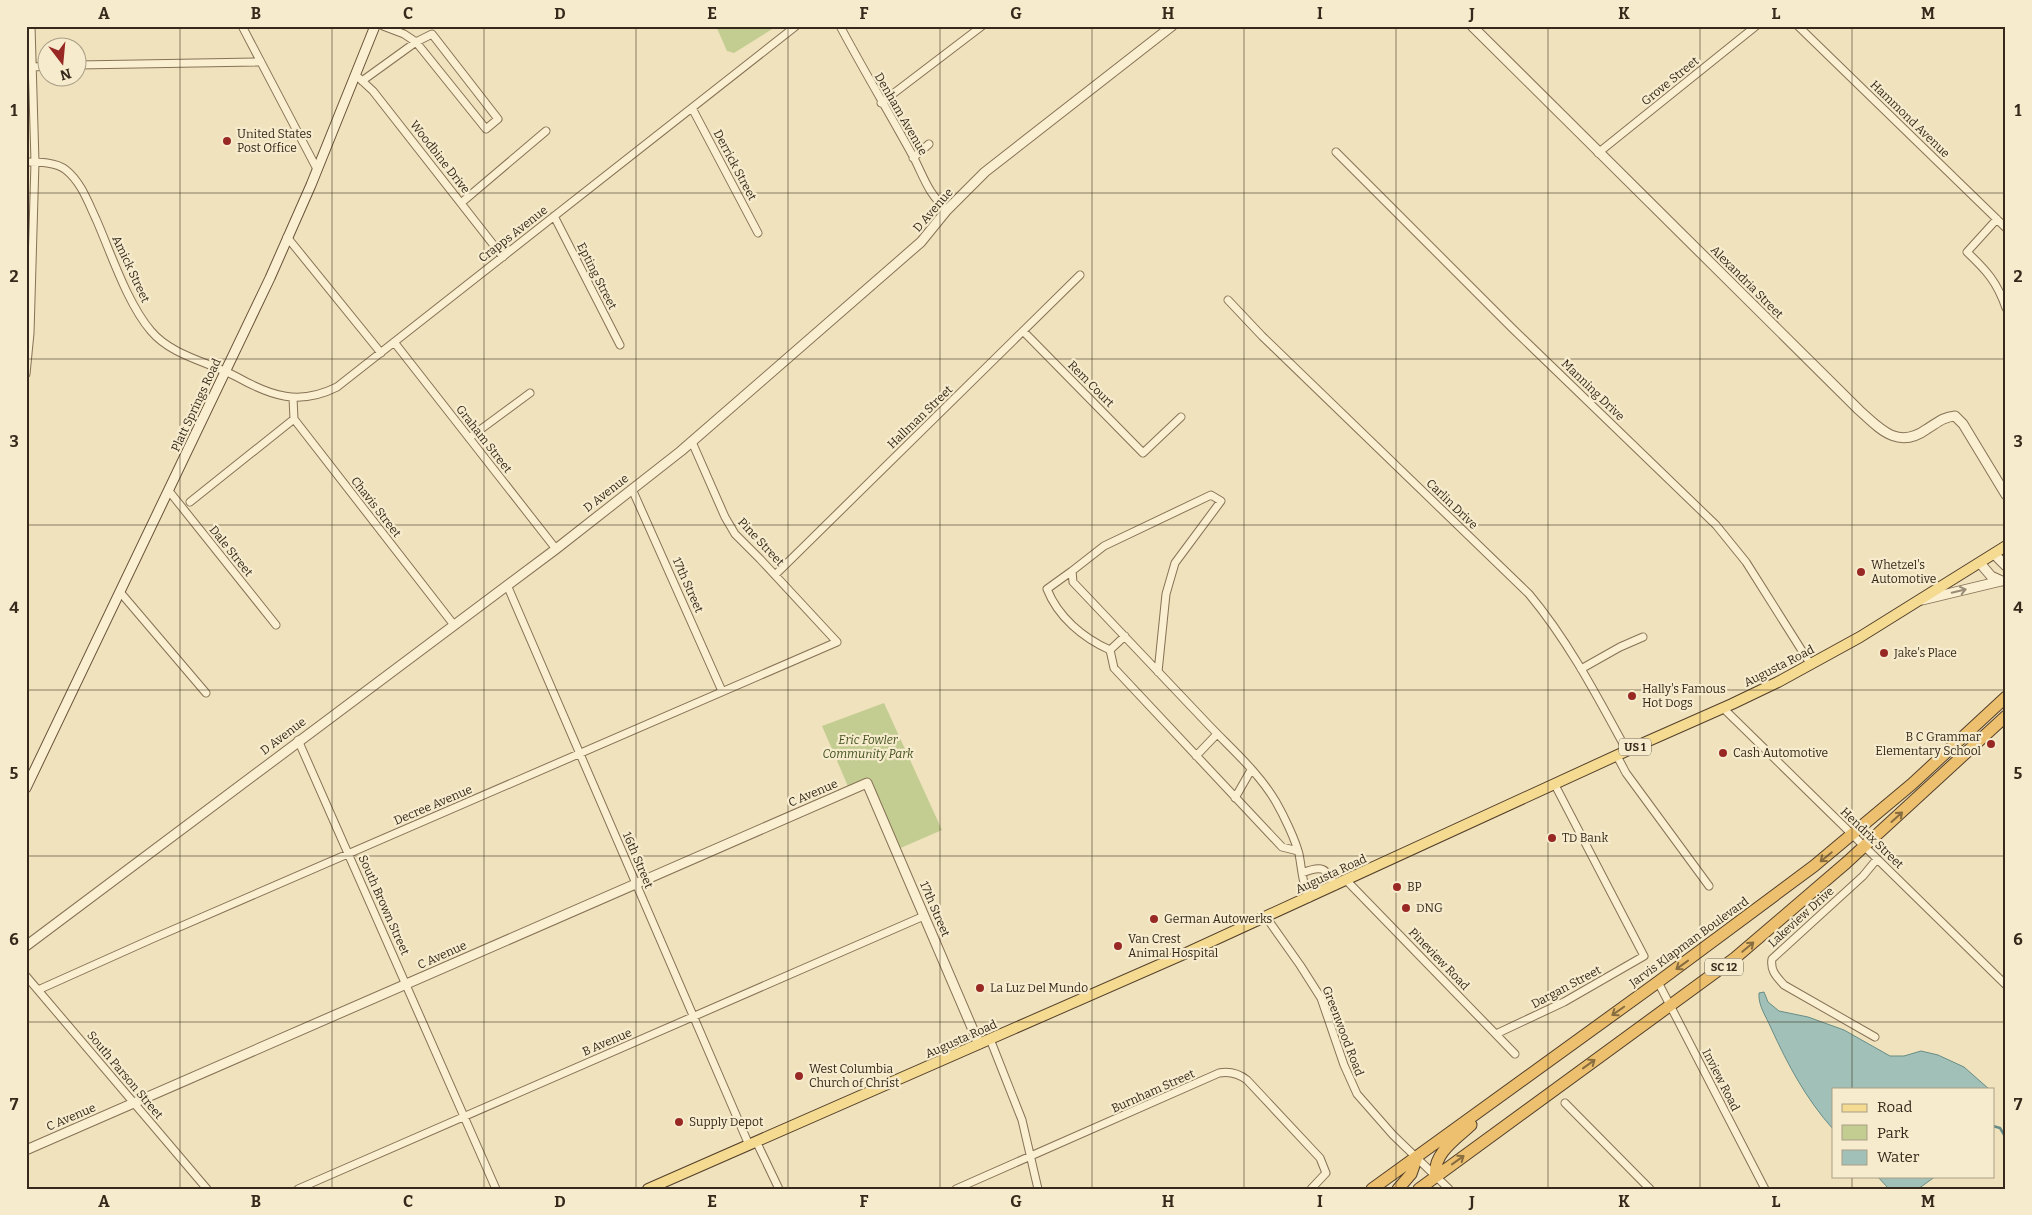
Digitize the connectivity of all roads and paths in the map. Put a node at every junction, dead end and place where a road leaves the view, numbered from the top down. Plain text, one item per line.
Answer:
1 (32, 26) edge
2 (242, 26) edge
3 (375, 26) edge
4 (382, 26) edge
5 (796, 26) edge
6 (840, 26) edge
7 (982, 26) edge
8 (1172, 26) edge
9 (1472, 26) edge
10 (1756, 26) edge
11 (1798, 26) edge
12 (416, 42) junction
13 (261, 62) junction
14 (88, 65) edge
15 (34, 67) junction
16 (38, 67) edge
17 (359, 78) junction
18 (881, 103) junction
19 (692, 108) junction
20 (546, 131) dead end
21 (929, 144) dead end
22 (1336, 152) dead end
23 (1598, 153) junction
24 (914, 158) junction
25 (26, 162) edge
26 (35, 162) junction
27 (317, 169) junction
28 (461, 203) junction
29 (947, 210) junction
30 (554, 216) junction
31 (1997, 219) junction
32 (2006, 228) edge
33 (758, 233) dead end
34 (287, 237) junction
35 (503, 257) junction
36 (1080, 275) dead end
37 (1228, 300) dead end
38 (2006, 308) edge
39 (1023, 331) junction
40 (394, 342) junction
41 (620, 345) dead end
42 (381, 353) junction
43 (226, 371) junction
44 (26, 374) edge
45 (530, 393) dead end
46 (293, 398) junction
47 (1181, 416) dead end
48 (294, 419) junction
49 (469, 438) junction
50 (692, 442) junction
51 (632, 489) junction
52 (169, 491) junction
53 (2006, 495) edge
54 (190, 502) dead end
55 (2006, 546) edge
56 (556, 549) junction
57 (1994, 554) junction
58 (1980, 563) junction
59 (2006, 566) edge
60 (1072, 571) junction
61 (775, 575) junction
62 (2003, 581) edge
63 (507, 585) junction
64 (120, 592) junction
65 (1917, 601) junction
66 (276, 625) dead end
67 (454, 625) junction
68 (1124, 636) junction
69 (1643, 637) dead end
70 (837, 642) joint
71 (1110, 650) junction
72 (1811, 664) junction
73 (1582, 669) junction
74 (1158, 672) junction
75 (722, 691) junction
76 (206, 693) dead end
77 (2006, 696) edge
78 (1723, 708) junction
79 (2006, 716) edge
80 (1217, 734) junction
81 (298, 740) junction
82 (1622, 753) junction
83 (580, 754) junction
84 (1196, 756) junction
85 (1251, 770) junction
86 (867, 783) joint
87 (1555, 785) junction
88 (26, 788) edge
89 (1236, 798) junction
90 (1852, 835) junction
91 (1865, 847) junction
92 (1298, 852) junction
93 (349, 854) junction
94 (1877, 859) junction
95 (1302, 873) junction
96 (1347, 881) junction
97 (636, 883) junction
98 (1335, 886) junction
99 (1708, 886) dead end
100 (1309, 898) junction
101 (924, 916) junction
102 (1266, 918) junction
103 (26, 946) edge
104 (26, 976) edge
105 (2004, 981) edge
106 (1658, 982) junction
107 (407, 984) junction
108 (38, 990) junction
109 (1670, 1005) junction
110 (694, 1017) junction
111 (1496, 1034) junction
112 (1875, 1037) dead end
113 (990, 1039) junction
114 (979, 1044) junction
115 (1515, 1054) dead end
116 (1505, 1093) junction
117 (134, 1103) junction
118 (1565, 1103) dead end
119 (465, 1116) junction
120 (753, 1143) junction
121 (26, 1150) edge
122 (1031, 1157) junction
123 (1417, 1157) junction
124 (1436, 1176) junction
125 (207, 1189) edge
126 (298, 1189) edge
127 (496, 1189) edge
128 (648, 1189) edge
129 (778, 1189) edge
130 (956, 1189) edge
131 (1038, 1189) edge
132 (1311, 1189) edge
133 (1372, 1189) edge
134 (1398, 1189) edge
135 (1419, 1189) edge
136 (1449, 1189) edge
137 (1650, 1189) edge
138 (1765, 1189) edge

1 - 15 street
2 - 13 street
3 - 17 street, Platt Springs Road
4 - 12 street
5 - 19 street, Crapps Avenue
6 - 18 street, Denham Avenue
7 - 18 street
8 - 29 street, D Avenue
9 - 23 street, Alexandria Street
10 - 23 street, Grove Street
11 - 31 street, Hammond Avenue
12 - 12 street
12 - 17 street
13 - 14 street
13 - 27 street
15 - 16 street
15 - 26 street
17 - 27 street, Platt Springs Road
17 - 28 street, Woodbine Drive
18 - 24 street, Denham Avenue
19 - 30 street, Crapps Avenue
19 - 33 street, Derrick Street
20 - 28 street
21 - 24 street
22 - 72 street, Manning Drive
23 - 53 street, Alexandria Street
24 - 29 street, Denham Avenue
25 - 26 street, Amick Street
26 - 43 street, Amick Street
26 - 44 street
27 - 34 street, Platt Springs Road
28 - 35 street, Woodbine Drive
29 - 50 street, D Avenue
30 - 35 street, Crapps Avenue
30 - 41 street, Epting Street
31 - 32 street, Hammond Avenue
31 - 38 street
34 - 42 street
34 - 43 street, Platt Springs Road
35 - 40 street, Crapps Avenue
36 - 39 street, Hallman Street
37 - 73 street, Carlin Drive
39 - 47 street, Rem Court
39 - 61 street, Hallman Street
40 - 42 street, Crapps Avenue
40 - 49 street, Graham Street
42 - 46 street, Crapps Avenue
43 - 46 street, Crapps Avenue
43 - 52 street, Platt Springs Road
45 - 49 street
46 - 48 street
48 - 54 street
48 - 67 street, Chavis Street
49 - 56 street, Graham Street
50 - 51 street, D Avenue
50 - 61 street, Pine Street
51 - 56 street, D Avenue
51 - 75 street, 17th Street
52 - 64 street, Platt Springs Road
52 - 66 street, Dale Street
55 - 57 main road, Augusta Road / US 1
56 - 63 street, D Avenue
57 - 58 main road, Augusta Road / US 1
57 - 59 street
58 - 62 street
58 - 65 main road, Augusta Road / US 1
60 - 68 street
60 - 71 street
60 - 74 street
61 - 70 street, Pine Street
65 -> 62 street
63 - 67 street, D Avenue
63 - 83 street, 16th Street
64 - 76 street
64 - 88 street, Platt Springs Road
65 - 72 main road, Augusta Road / US 1
67 - 81 street, D Avenue
68 - 71 street
68 - 74 street
69 - 73 street
70 - 75 street, Decree Avenue
71 - 84 street
72 - 78 main road, Augusta Road / US 1
73 - 82 street, Carlin Drive
74 - 80 street
75 - 83 street, Decree Avenue
77 - 90 highway, Jarvis Klapman Boulevard / SC 12
78 - 82 main road, Augusta Road / US 1
78 - 90 street, Hendrix Street
91 -> 79 highway, SC 12
80 - 84 street
80 - 85 street
81 - 93 street, South Brown Street
81 - 103 street, D Avenue
82 - 87 main road, Augusta Road / US 1
82 - 99 street
83 - 93 street, Decree Avenue
83 - 97 street, 16th Street
84 - 89 street
85 - 89 street
85 - 92 street
86 - 97 street, C Avenue
86 - 101 street, 17th Street
87 - 96 main road, Augusta Road / US 1
87 - 111 street, Dargan Street
89 - 92 street
90 - 91 street, Hendrix Street
90 -> 106 highway, Jarvis Klapman Boulevard / SC 12
91 - 94 street, Hendrix Street
109 -> 91 highway, SC 12
92 - 95 street
93 - 107 street, South Brown Street
93 - 108 street, Decree Avenue
94 - 105 street, Hendrix Street
94 - 112 street, Lakeview Drive
95 - 98 street
95 - 100 street
96 - 98 main road, Augusta Road / US 1
96 - 111 street, Pineview Road
97 - 107 street, C Avenue
97 - 110 street, 16th Street
98 - 100 main road, Augusta Road / US 1
100 - 102 main road, Augusta Road / US 1
101 - 110 street, B Avenue
101 - 114 street, 17th Street
102 - 113 main road, Augusta Road / US 1
102 - 123 street, Greenwood Road
104 - 108 street, South Parson Street
106 - 109 street, Inview Road
106 -> 116 highway, Jarvis Klapman Boulevard / SC 12
107 - 117 street, C Avenue
107 - 119 street, South Brown Street
108 - 117 street, South Parson Street
124 -> 109 highway, SC 12
109 - 138 street, Inview Road
110 - 119 street, B Avenue
110 - 120 street, 16th Street
111 - 115 street, Pineview Road
113 - 114 main road, Augusta Road / US 1
113 - 122 street
114 - 120 main road, Augusta Road / US 1
116 - 123 highway, Jarvis Klapman Boulevard / SC 12
116 - 124 highway
117 - 121 street, C Avenue
117 - 125 street, South Parson Street
118 - 137 street
119 - 126 street, B Avenue
119 - 127 street, South Brown Street
120 - 128 main road, Augusta Road / US 1
120 - 129 street, 16th Street
122 - 130 street, Burnham Street
122 - 131 street
122 - 132 street, Burnham Street
123 - 124 street, Greenwood Road
123 - 133 highway, Jarvis Klapman Boulevard / SC 12
123 - 134 highway
124 - 135 highway, SC 12
124 - 136 street, Greenwood Road

